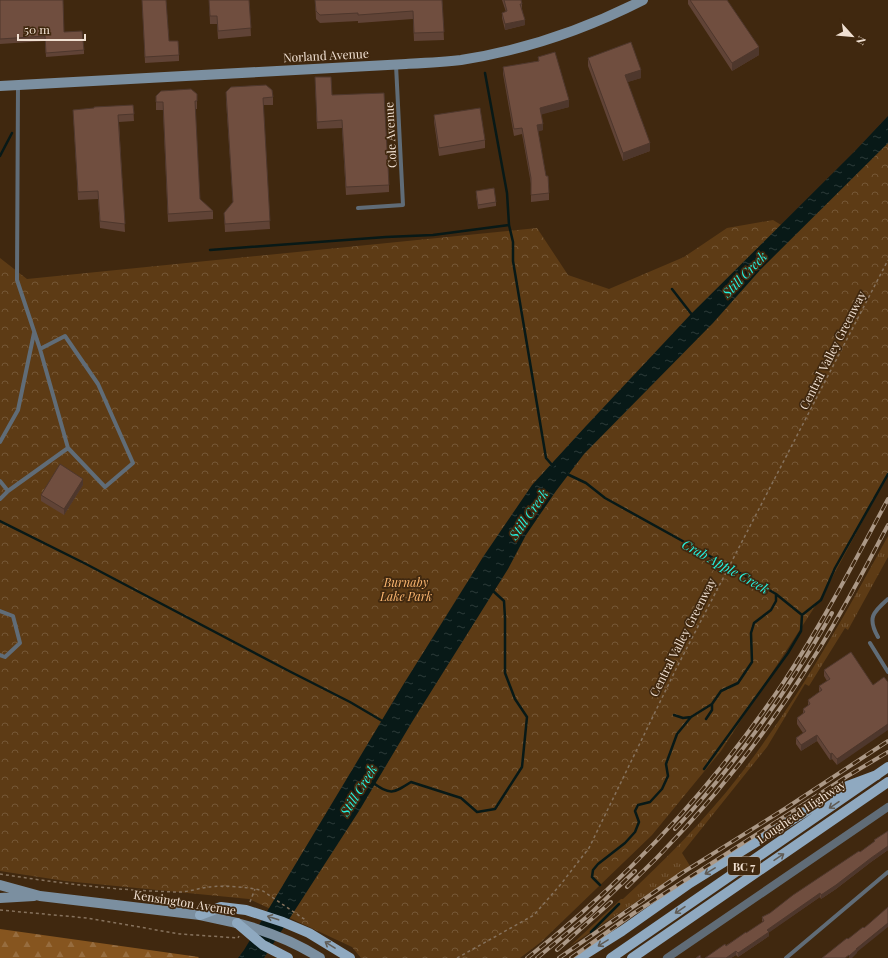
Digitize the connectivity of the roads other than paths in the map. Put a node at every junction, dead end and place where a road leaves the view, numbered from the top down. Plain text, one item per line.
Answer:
1 (643, 0) edge
2 (396, 64) junction
3 (0, 86) edge
4 (18, 86) junction
5 (358, 208) dead end
6 (34, 333) junction
7 (40, 349) junction
8 (0, 442) edge
9 (68, 448) junction
10 (0, 481) edge
11 (8, 491) junction
12 (0, 499) edge
13 (888, 599) edge
14 (0, 611) edge
15 (878, 637) dead end
16 (870, 643) dead end
17 (0, 655) edge
18 (888, 672) edge
19 (888, 768) edge
20 (877, 775) junction
21 (888, 782) edge
22 (888, 807) edge
23 (888, 872) edge
24 (0, 885) edge
25 (40, 896) junction
26 (0, 898) edge
27 (200, 916) junction
28 (239, 927) junction
29 (288, 958) edge
30 (320, 958) edge
31 (350, 958) edge
32 (579, 958) edge
33 (611, 958) edge
34 (632, 958) edge
35 (667, 958) edge
36 (786, 958) edge

1 - 2 street, Norland Avenue
2 - 4 street, Norland Avenue
2 - 5 lane, Cole Avenue
3 - 4 street, Norland Avenue
4 - 6 lane
6 - 7 lane
6 - 8 lane
7 - 9 lane
7 - 9 lane
9 - 11 lane
10 - 11 lane
11 - 12 lane
13 - 15 lane
14 - 17 lane
16 - 18 lane
19 - 20 main road, Lougheed Highway / BC 7
20 -> 32 main road
20 -> 33 main road, Lougheed Highway / BC 7
34 -> 21 main road, Lougheed Highway / BC 7
22 - 35 street
23 - 36 lane
24 - 25 street, Kensington Avenue
25 - 26 street, Kensington Avenue
25 - 27 street, Kensington Avenue
27 - 28 street, Kensington Avenue
31 -> 27 main road, bridge
28 - 29 main road, bridge
28 - 30 street, Kensington Avenue, bridge

